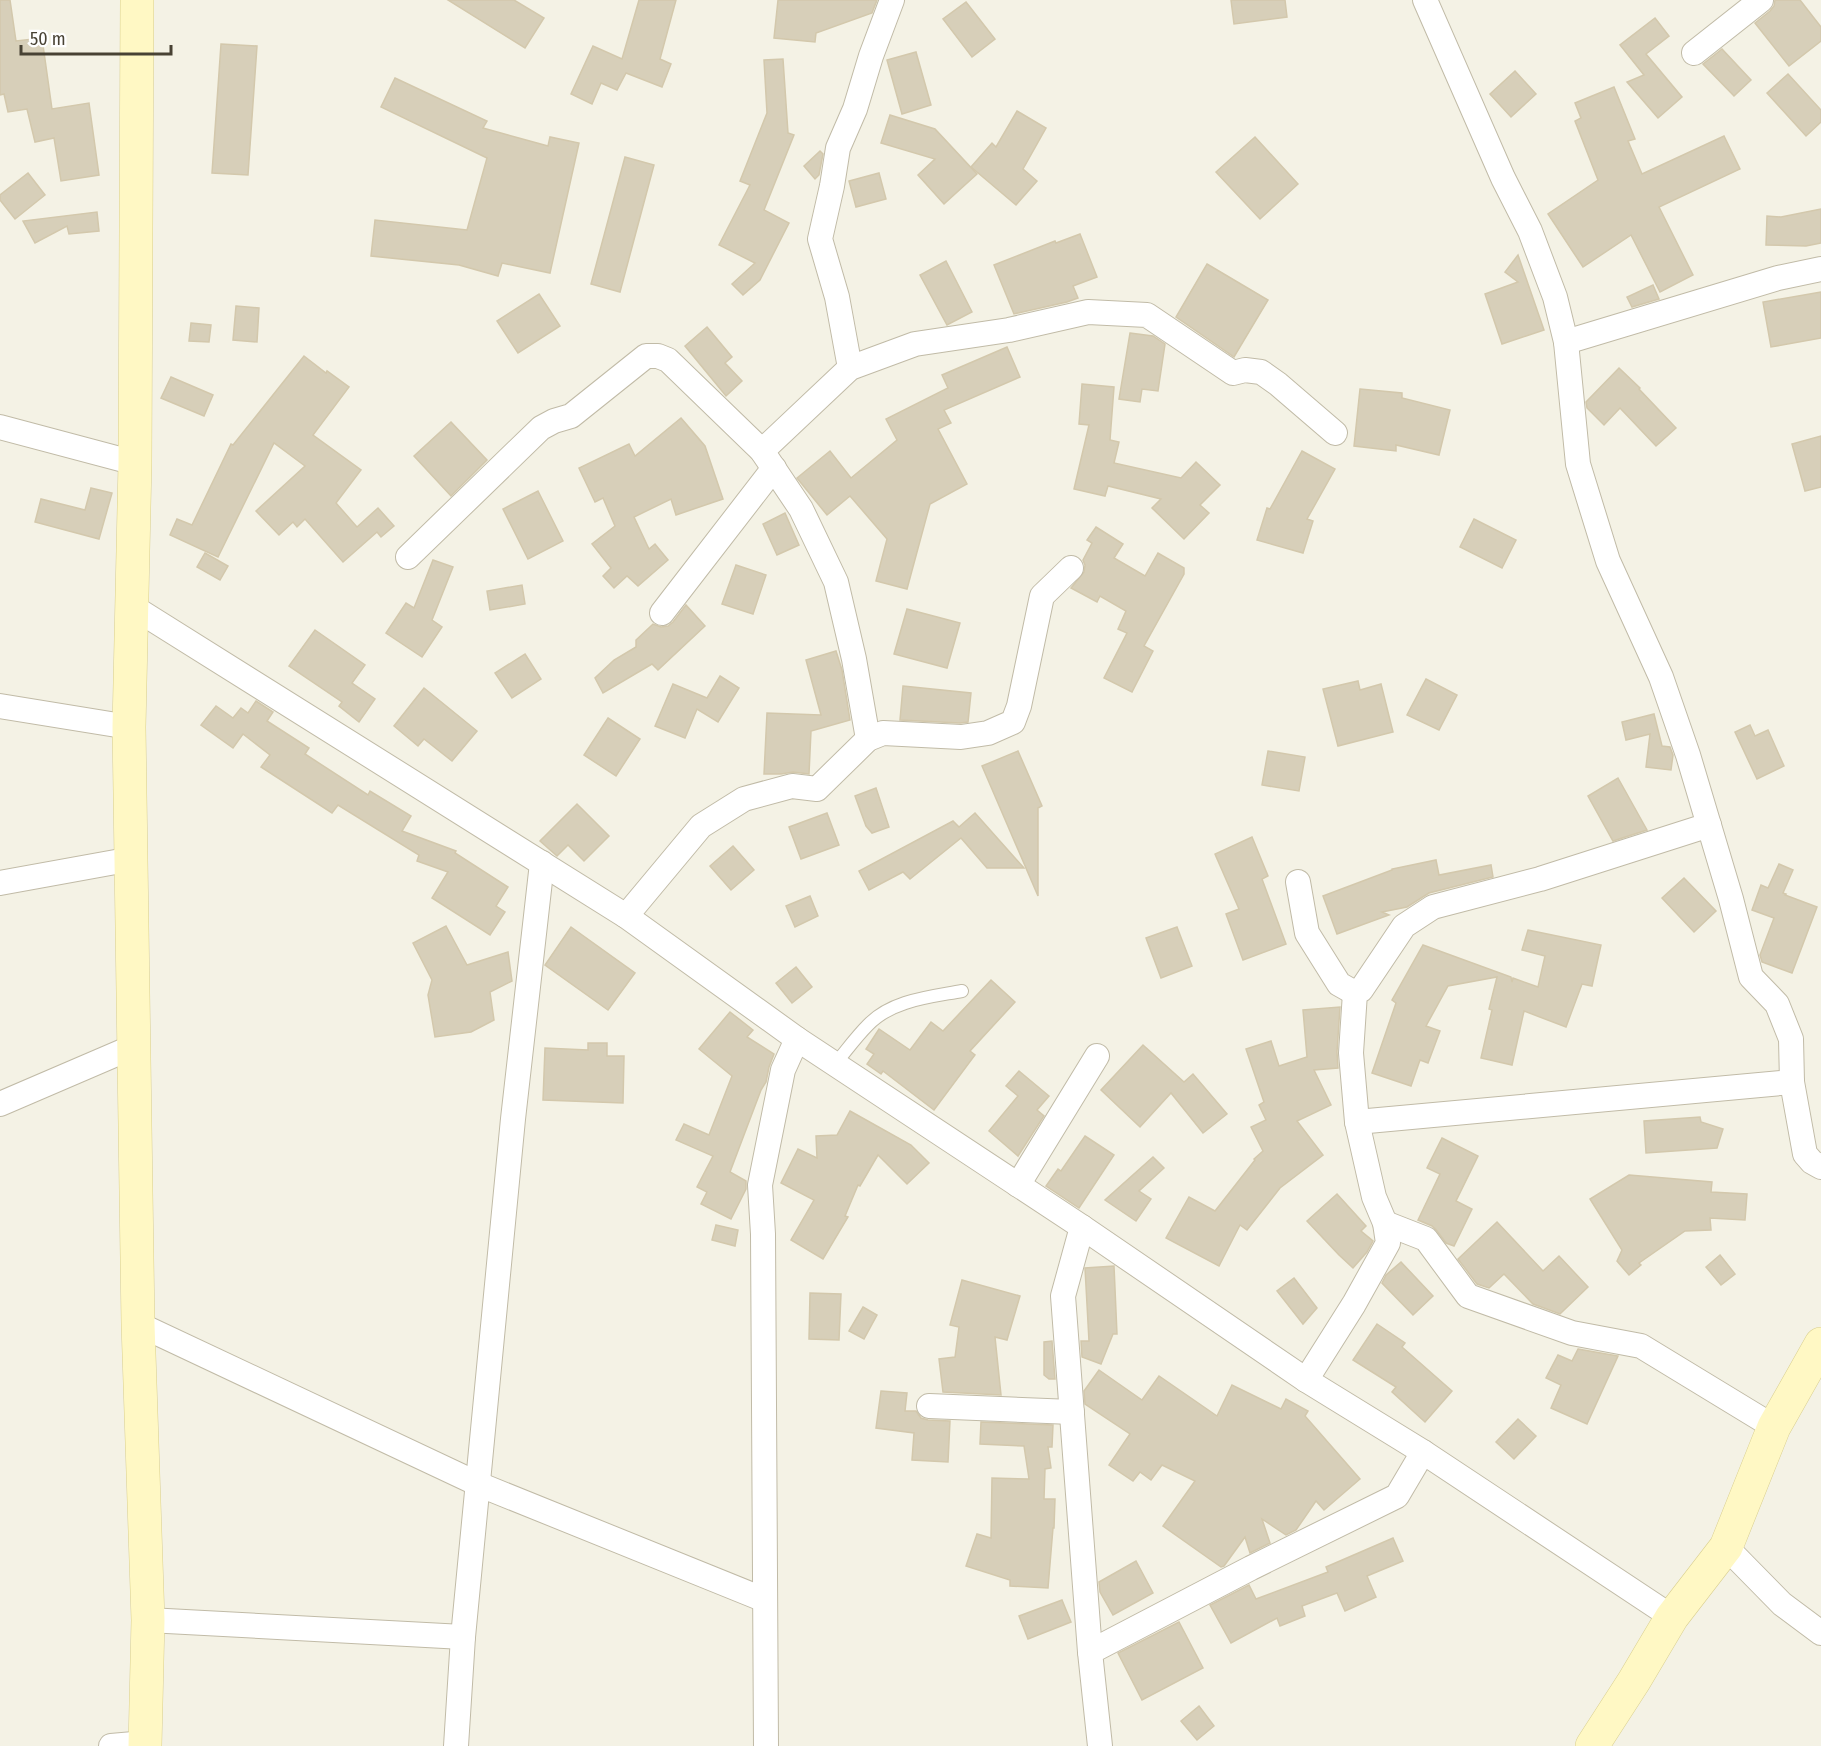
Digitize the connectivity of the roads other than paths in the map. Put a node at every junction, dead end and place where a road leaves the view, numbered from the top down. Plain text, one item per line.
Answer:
1 (137, 0) edge
2 (892, 0) edge
3 (1425, 0) edge
4 (1761, 0) edge
5 (1694, 53) dead end
6 (1821, 269) edge
7 (1566, 342) junction
8 (850, 368) junction
9 (0, 427) edge
10 (1335, 434) dead end
11 (768, 459) junction
12 (135, 464) junction
13 (408, 557) dead end
14 (1071, 568) dead end
15 (133, 607) junction
16 (662, 613) dead end
17 (0, 706) edge
18 (129, 728) junction
19 (868, 739) junction
20 (1709, 825) junction
21 (132, 859) junction
22 (542, 863) junction
23 (1298, 882) dead end
24 (0, 883) edge
25 (626, 916) junction
26 (962, 991) dead end
27 (1355, 993) junction
28 (797, 1039) junction
29 (135, 1046) junction
30 (1098, 1056) dead end
31 (835, 1064) junction
32 (1792, 1082) junction
33 (0, 1104) edge
34 (1357, 1122) junction
35 (1821, 1167) edge
36 (1018, 1185) junction
37 (1385, 1223) junction
38 (1082, 1227) junction
39 (138, 1324) junction
40 (1821, 1344) edge
41 (1306, 1380) junction
42 (929, 1406) dead end
43 (1072, 1412) junction
44 (1774, 1426) junction
45 (1423, 1452) junction
46 (478, 1484) junction
47 (1726, 1547) junction
48 (765, 1600) junction
49 (1672, 1617) junction
50 (148, 1620) junction
51 (1821, 1633) edge
52 (463, 1637) junction
53 (1090, 1652) junction
54 (145, 1745) edge
55 (111, 1746) edge
56 (456, 1746) edge
57 (766, 1746) edge
58 (1100, 1746) edge
59 (1592, 1746) edge

1 - 12 street
2 - 8 street
3 - 7 street
4 - 5 street
6 - 7 street
7 - 20 street
8 - 10 street
8 - 11 street
9 - 12 street
11 - 13 street
11 - 16 street
11 - 19 street
12 - 15 street
14 - 19 street
15 - 18 street
15 - 22 street
17 - 18 street
18 - 21 street
19 - 25 street
20 - 27 street
20 - 32 street
21 - 24 street
21 - 29 street
22 - 25 street
22 - 46 street
23 - 27 street
25 - 28 street
26 - 31 lane
27 - 34 street
28 - 31 street
28 - 48 street
29 - 33 street
29 - 39 street
30 - 36 street
31 - 36 street
32 - 34 street
32 - 35 street
34 - 37 street
36 - 38 street
37 - 41 street
37 - 44 street
38 - 41 street
38 - 43 street
39 - 46 street
39 - 50 street
40 - 44 street
41 - 45 street
42 - 43 street
43 - 53 street
44 - 47 street
45 - 49 street
45 - 53 street
46 - 48 street
46 - 52 street
47 - 49 street
47 - 51 street
48 - 57 street
49 - 59 street
50 - 52 street
50 - 54 street
52 - 56 street
53 - 58 street
54 - 55 street

